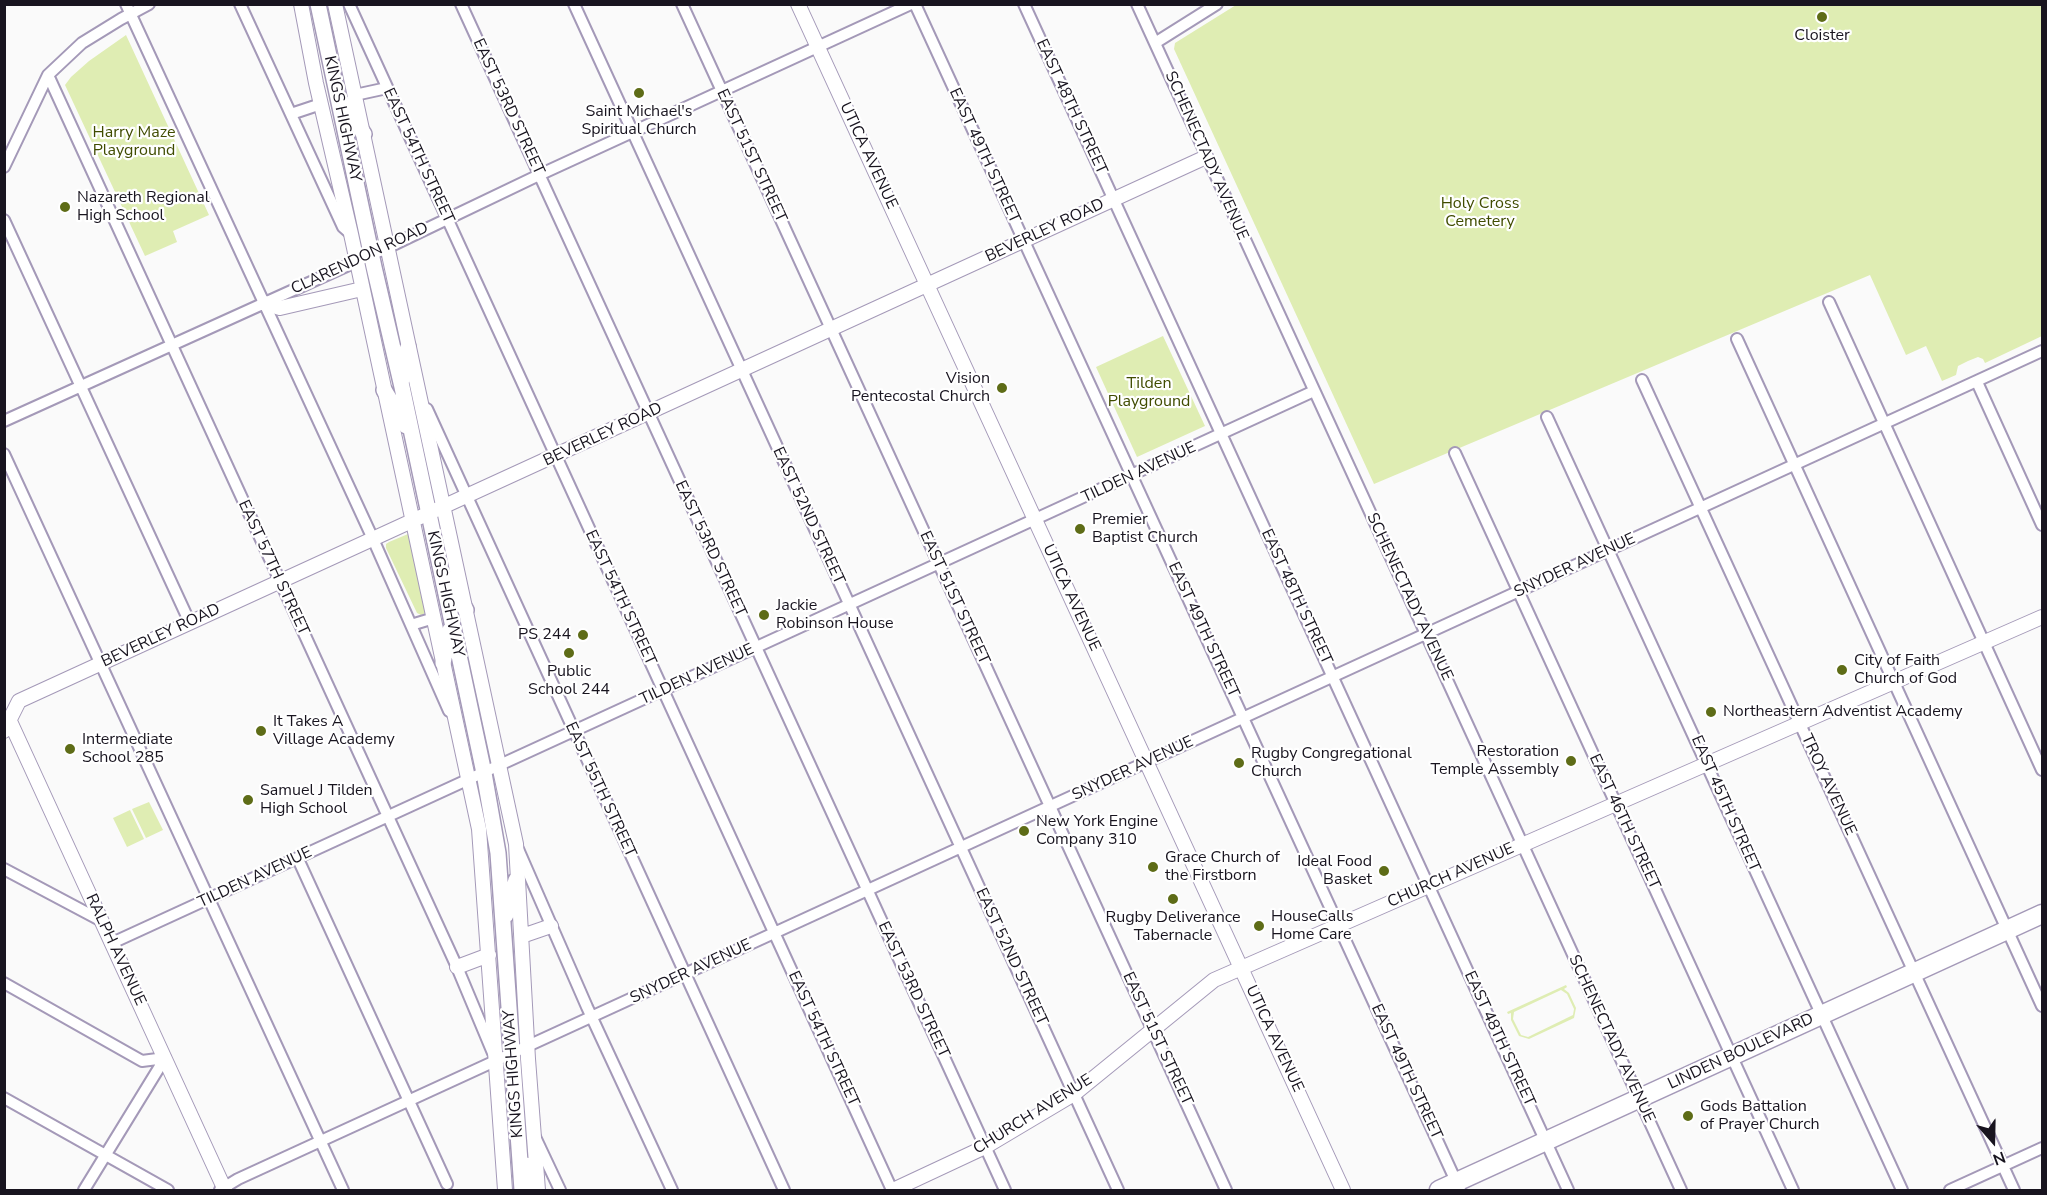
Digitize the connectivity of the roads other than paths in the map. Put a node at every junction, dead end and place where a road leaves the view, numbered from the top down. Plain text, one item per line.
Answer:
1 (150, 4) edge
2 (240, 4) edge
3 (301, 4) edge
4 (318, 4) edge
5 (335, 4) edge
6 (349, 4) edge
7 (461, 4) edge
8 (573, 4) edge
9 (682, 4) edge
10 (798, 4) edge
11 (913, 4) edge
12 (1024, 4) edge
13 (1137, 4) edge
14 (1216, 4) edge
15 (129, 9) edge
16 (1155, 43) junction
17 (818, 47) junction
18 (48, 75) junction
19 (387, 88) junction
20 (722, 91) junction
21 (337, 95) junction
22 (356, 95) junction
23 (321, 104) junction
24 (291, 114) junction
25 (632, 132) junction
26 (364, 134) junction
27 (1206, 157) junction
28 (4, 167) edge
29 (539, 175) junction
30 (1113, 199) junction
31 (447, 219) junction
32 (4, 220) edge
33 (351, 234) junction
34 (1023, 240) junction
35 (388, 247) junction
36 (364, 258) junction
37 (927, 285) junction
38 (362, 289) junction
39 (1829, 302) dead end
40 (264, 303) junction
41 (831, 330) junction
42 (1737, 339) dead end
43 (171, 345) junction
44 (408, 347) junction
45 (2043, 351) edge
46 (742, 371) junction
47 (1642, 380) dead end
48 (1977, 382) junction
49 (81, 386) junction
50 (402, 387) junction
51 (418, 389) junction
52 (384, 390) junction
53 (1314, 391) junction
54 (649, 414) junction
55 (1546, 417) dead end
56 (4, 421) edge
57 (1884, 425) junction
58 (412, 435) junction
59 (1221, 435) junction
60 (1455, 453) dead end
61 (4, 454) edge
62 (556, 457) junction
63 (1795, 465) junction
64 (1131, 476) junction
65 (465, 496) junction
66 (443, 507) junction
67 (1702, 508) junction
68 (428, 514) junction
69 (1035, 520) junction
70 (413, 521) junction
71 (2043, 525) edge
72 (373, 539) junction
73 (1608, 550) junction
74 (939, 564) junction
75 (439, 565) junction
76 (280, 582) junction
77 (1520, 592) junction
78 (849, 605) junction
79 (466, 610) junction
80 (2043, 617) edge
81 (434, 618) junction
82 (190, 623) junction
83 (452, 624) junction
84 (411, 626) junction
85 (1426, 635) junction
86 (1984, 643) junction
87 (756, 648) junction
88 (443, 663) junction
89 (100, 664) junction
90 (1333, 677) junction
91 (1894, 682) junction
92 (663, 690) junction
93 (1244, 718) junction
94 (6, 720) edge
95 (1800, 723) junction
96 (458, 730) junction
97 (573, 732) junction
98 (1147, 763) junction
99 (1706, 764) junction
100 (500, 766) junction
101 (2043, 770) edge
102 (483, 773) junction
103 (469, 780) junction
104 (1616, 804) junction
105 (1051, 807) junction
106 (388, 818) junction
107 (516, 844) junction
108 (1522, 845) junction
109 (960, 848) junction
110 (298, 859) junction
111 (4, 869) edge
112 (516, 880) junction
113 (1429, 886) junction
114 (867, 891) junction
115 (209, 899) junction
116 (2043, 914) edge
117 (102, 921) junction
118 (503, 924) junction
119 (1339, 925) junction
120 (551, 926) junction
121 (2007, 930) junction
122 (774, 933) junction
123 (522, 936) junction
124 (112, 943) junction
125 (489, 955) junction
126 (457, 967) junction
127 (1241, 967) junction
128 (1914, 972) junction
129 (685, 974) junction
130 (4, 983) edge
131 (2043, 1006) edge
132 (1821, 1015) junction
133 (592, 1018) junction
134 (1152, 1029) junction
135 (527, 1047) junction
136 (512, 1054) junction
137 (1732, 1056) junction
138 (165, 1058) junction
139 (496, 1062) junction
140 (1074, 1094) junction
141 (4, 1098) edge
142 (1639, 1099) junction
143 (410, 1101) junction
144 (534, 1135) junction
145 (321, 1142) junction
146 (1545, 1142) junction
147 (985, 1147) junction
148 (2043, 1148) edge
149 (104, 1154) junction
150 (2003, 1166) junction
151 (447, 1184) dead end
152 (1458, 1187) edge
153 (223, 1190) edge
154 (524, 1190) edge
155 (84, 1191) edge
156 (168, 1191) edge
157 (343, 1191) edge
158 (506, 1191) edge
159 (538, 1191) edge
160 (561, 1191) edge
161 (672, 1191) edge
162 (784, 1191) edge
163 (893, 1191) edge
164 (1005, 1191) edge
165 (1118, 1191) edge
166 (1226, 1191) edge
167 (1343, 1191) edge
168 (1439, 1191) edge
169 (1568, 1191) edge
170 (1681, 1191) edge
171 (1793, 1191) edge
172 (1902, 1191) edge
173 (1950, 1191) edge
174 (2014, 1191) edge

1 - 15 street
2 - 24 street
3 - 23 street, KINGS HIGHWAY
4 - 21 main road, KINGS HIGHWAY
5 - 22 street, KINGS HIGHWAY
6 - 19 street, EAST 54TH STREET
7 - 29 street, EAST 53RD STREET
8 - 25 street, EAST 52ND STREET
9 - 20 street, EAST 51ST STREET
10 - 17 street, UTICA AVENUE
11 - 17 street, CLARENDON ROAD
11 - 34 street, EAST 49TH STREET
12 - 30 street, EAST 48TH STREET
13 - 16 street, SCHENECTADY AVENUE
14 - 16 street
15 - 18 street
15 - 40 street
16 - 27 street, SCHENECTADY AVENUE
17 - 20 street, CLARENDON ROAD
17 - 37 street, UTICA AVENUE
18 - 28 street
18 - 43 street, EAST 57TH STREET
19 - 22 street, KINGS HIGHWAY
19 - 31 street, EAST 54TH STREET
20 - 25 street, CLARENDON ROAD
20 - 41 street, EAST 51ST STREET
21 - 26 main road
21 - 36 main road, KINGS HIGHWAY
22 - 26 street, KINGS HIGHWAY
23 - 24 street, KINGS HIGHWAY
23 - 33 street, KINGS HIGHWAY
24 - 33 street
25 - 29 street, CLARENDON ROAD
25 - 46 street, EAST 52ND STREET
26 - 35 street, KINGS HIGHWAY
27 - 30 street, BEVERLEY ROAD
27 - 53 street, SCHENECTADY AVENUE
29 - 31 street, CLARENDON ROAD
29 - 54 street, EAST 53RD STREET
30 - 34 street, BEVERLEY ROAD
30 - 59 street, EAST 48TH STREET
31 - 35 street, CLARENDON ROAD
31 - 62 street, EAST 54TH STREET
32 - 49 street
33 - 36 street, KINGS HIGHWAY
34 - 37 street, BEVERLEY ROAD
34 - 64 street, EAST 49TH STREET
35 - 36 street, CLARENDON ROAD
35 - 44 street, KINGS HIGHWAY
36 - 38 street, KINGS HIGHWAY
36 - 40 street, CLARENDON ROAD
36 - 50 main road, KINGS HIGHWAY
37 - 41 street, BEVERLEY ROAD
37 - 69 street, UTICA AVENUE
38 - 40 street
38 - 52 street, KINGS HIGHWAY
39 - 57 street
40 - 43 street, CLARENDON ROAD
40 - 72 street
41 - 46 street, BEVERLEY ROAD
41 - 74 street, EAST 51ST STREET
42 - 63 street
43 - 49 street, CLARENDON ROAD
43 - 76 street, EAST 57TH STREET
44 - 50 main road
44 - 51 street, KINGS HIGHWAY
45 - 48 street, SNYDER AVENUE
46 - 54 street, BEVERLEY ROAD
46 - 78 street, EAST 52ND STREET
47 - 67 street, TROY AVENUE
48 - 57 street, SNYDER AVENUE
48 - 71 street
49 - 56 street, CLARENDON ROAD
49 - 82 street
50 - 58 main road, KINGS HIGHWAY
51 - 65 street, EAST 55TH STREET
51 - 66 street, KINGS HIGHWAY
52 - 58 main road
52 - 70 street, KINGS HIGHWAY
53 - 59 street, TILDEN AVENUE
53 - 85 street, SCHENECTADY AVENUE
54 - 62 street, BEVERLEY ROAD
54 - 87 street, EAST 53RD STREET
55 - 73 street, EAST 45TH STREET
57 - 63 street, SNYDER AVENUE
57 - 86 street
58 - 68 main road, KINGS HIGHWAY
59 - 64 street, TILDEN AVENUE
59 - 90 street, EAST 48TH STREET
60 - 77 street, EAST 46TH STREET
61 - 89 street
62 - 65 street, BEVERLEY ROAD
62 - 92 street, EAST 54TH STREET
63 - 67 street, SNYDER AVENUE
63 - 91 street
64 - 69 street, TILDEN AVENUE
64 - 93 street, EAST 49TH STREET
65 - 66 street, BEVERLEY ROAD
65 - 97 street, EAST 55TH STREET
66 - 68 street, BEVERLEY ROAD
66 - 79 street, KINGS HIGHWAY
67 - 73 street, SNYDER AVENUE
67 - 95 street, TROY AVENUE
68 - 70 street, BEVERLEY ROAD
68 - 75 main road, KINGS HIGHWAY
69 - 74 street, TILDEN AVENUE
69 - 98 street, UTICA AVENUE
70 - 72 street, BEVERLEY ROAD
70 - 81 street, KINGS HIGHWAY
72 - 76 street, BEVERLEY ROAD
72 - 84 street
73 - 77 street, SNYDER AVENUE
73 - 99 street, EAST 45TH STREET
74 - 78 street, TILDEN AVENUE
74 - 105 street, EAST 51ST STREET
75 - 79 main road
75 - 83 main road, KINGS HIGHWAY
76 - 82 street, BEVERLEY ROAD
76 - 106 street, EAST 57TH STREET
77 - 85 street, SNYDER AVENUE
77 - 104 street, EAST 46TH STREET
78 - 87 street, TILDEN AVENUE
78 - 109 street, EAST 52ND STREET
79 - 100 street, KINGS HIGHWAY
80 - 86 street, CHURCH AVENUE
81 - 84 street
81 - 88 street, KINGS HIGHWAY
82 - 89 street, BEVERLEY ROAD
83 - 88 main road
83 - 102 main road, KINGS HIGHWAY
84 - 96 street
85 - 90 street, SNYDER AVENUE
85 - 108 street, SCHENECTADY AVENUE
86 - 91 street, CHURCH AVENUE
86 - 101 street
87 - 92 street, TILDEN AVENUE
87 - 114 street, EAST 53RD STREET
88 - 96 street, KINGS HIGHWAY
89 - 94 street, BEVERLEY ROAD
89 - 115 street
90 - 93 street, SNYDER AVENUE
90 - 113 street, EAST 48TH STREET
91 - 95 street, CHURCH AVENUE
91 - 121 street
92 - 97 street, TILDEN AVENUE
92 - 122 street, EAST 54TH STREET
93 - 98 street, SNYDER AVENUE
93 - 119 street, EAST 49TH STREET
94 - 117 street, RALPH AVENUE
95 - 99 street, CHURCH AVENUE
95 - 128 street, TROY AVENUE
96 - 103 street, KINGS HIGHWAY
97 - 100 street, TILDEN AVENUE
97 - 129 street, EAST 55TH STREET
98 - 105 street, SNYDER AVENUE
98 - 127 street, UTICA AVENUE
99 - 104 street, CHURCH AVENUE
99 - 132 street, EAST 45TH STREET
100 - 102 street, TILDEN AVENUE
100 - 107 street, KINGS HIGHWAY
102 - 103 street, TILDEN AVENUE
102 - 118 main road, KINGS HIGHWAY
103 - 106 street, TILDEN AVENUE
103 - 125 street, KINGS HIGHWAY
104 - 108 street, CHURCH AVENUE
104 - 137 street, EAST 46TH STREET
105 - 109 street, SNYDER AVENUE
105 - 134 street, EAST 51ST STREET
106 - 110 street, TILDEN AVENUE
106 - 126 street, EAST 57TH STREET
107 - 112 street, KINGS HIGHWAY
107 - 120 street
108 - 113 street, CHURCH AVENUE
108 - 142 street, SCHENECTADY AVENUE
109 - 114 street, SNYDER AVENUE
109 - 140 street, EAST 52ND STREET
110 - 115 street, TILDEN AVENUE
110 - 143 street
111 - 117 street
112 - 118 main road
112 - 123 street, KINGS HIGHWAY
113 - 119 street, CHURCH AVENUE
113 - 146 street, EAST 48TH STREET
114 - 122 street, SNYDER AVENUE
114 - 147 street, EAST 53RD STREET
115 - 124 street, TILDEN AVENUE
115 - 145 street
116 - 121 highway, LINDEN BOULEVARD
117 - 124 street, RALPH AVENUE
118 - 136 main road, KINGS HIGHWAY
119 - 127 street, CHURCH AVENUE
119 - 152 street, EAST 49TH STREET
120 - 123 street
120 - 133 street
121 - 128 highway, LINDEN BOULEVARD
121 - 131 street
122 - 129 street, SNYDER AVENUE
122 - 163 street, EAST 54TH STREET
123 - 135 street, KINGS HIGHWAY
124 - 138 street, RALPH AVENUE
125 - 126 street
125 - 139 street, KINGS HIGHWAY
126 - 139 street, EAST 57TH STREET
127 - 134 street, CHURCH AVENUE
127 - 167 street, UTICA AVENUE
128 - 132 highway, LINDEN BOULEVARD
128 - 150 street, TROY AVENUE
129 - 133 street, SNYDER AVENUE
129 - 162 street, EAST 55TH STREET
130 - 138 street
132 - 137 highway, LINDEN BOULEVARD
132 - 172 street, EAST 45TH STREET
133 - 135 street, SNYDER AVENUE
133 - 161 street
134 - 140 street, CHURCH AVENUE
134 - 166 street, EAST 51ST STREET
135 - 136 street, SNYDER AVENUE
135 - 144 street, KINGS HIGHWAY
136 - 139 street, SNYDER AVENUE
136 - 154 main road, KINGS HIGHWAY
137 - 142 highway, LINDEN BOULEVARD
137 - 171 street, EAST 46TH STREET
138 - 149 street
138 - 153 street, RALPH AVENUE
139 - 143 street, SNYDER AVENUE
139 - 158 street, KINGS HIGHWAY
140 - 147 street, CHURCH AVENUE
140 - 165 street, EAST 52ND STREET
141 - 149 street
142 - 146 highway, LINDEN BOULEVARD
142 - 170 street, SCHENECTADY AVENUE
143 - 145 street, SNYDER AVENUE
143 - 151 street
144 - 159 street, KINGS HIGHWAY
144 - 160 street
145 - 153 street, SNYDER AVENUE
145 - 157 street
146 - 152 highway, LINDEN BOULEVARD
146 - 169 street, EAST 48TH STREET
147 - 163 street, CHURCH AVENUE
147 - 164 street, EAST 53RD STREET
148 - 150 street
149 - 155 street
149 - 156 street
150 - 173 street
150 - 174 street, TROY AVENUE
152 - 168 highway, LINDEN BOULEVARD

